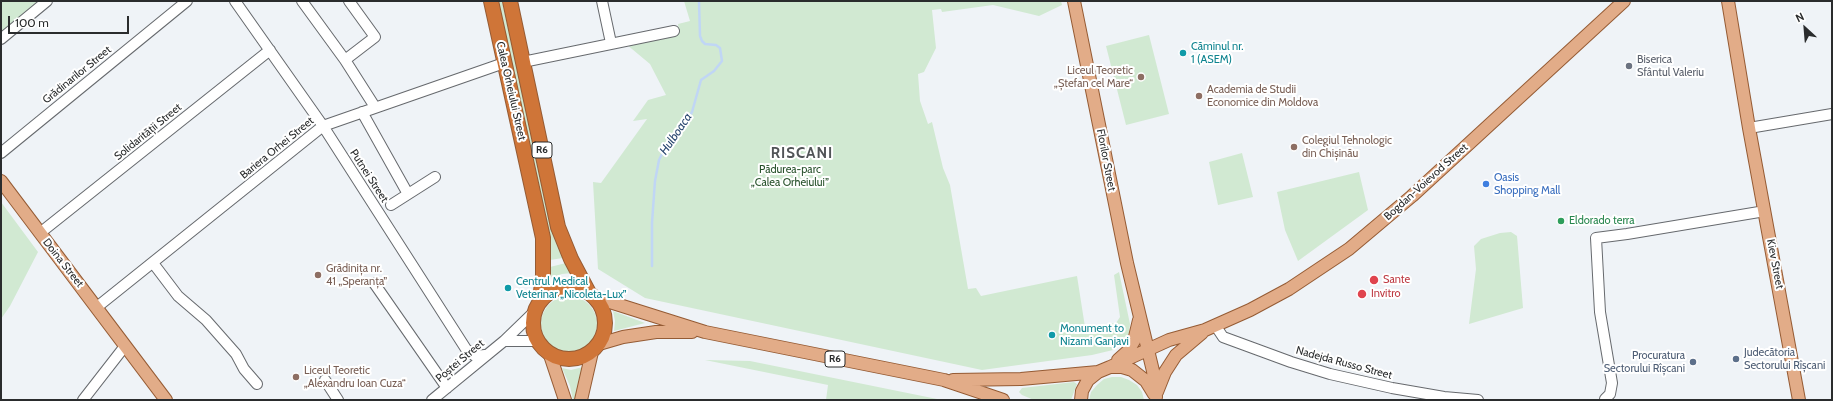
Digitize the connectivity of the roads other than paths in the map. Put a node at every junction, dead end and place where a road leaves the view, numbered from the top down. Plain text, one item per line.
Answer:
1 (47, 1) edge
2 (187, 1) edge
3 (235, 1) edge
4 (302, 1) edge
5 (349, 1) edge
6 (491, 1) edge
7 (510, 1) edge
8 (602, 1) edge
9 (1074, 1) edge
10 (1623, 1) edge
11 (1728, 1) edge
12 (674, 31) dead end
13 (1, 39) edge
14 (611, 43) junction
15 (270, 50) junction
16 (345, 60) junction
17 (523, 62) junction
18 (504, 63) junction
19 (375, 107) junction
20 (362, 112) junction
21 (1832, 114) edge
22 (323, 126) junction
23 (1749, 128) junction
24 (1, 153) edge
25 (435, 177) dead end
26 (1, 181) edge
27 (408, 194) junction
28 (391, 205) dead end
29 (1764, 211) junction
30 (40, 233) junction
31 (153, 263) junction
32 (374, 283) dead end
33 (592, 295) junction
34 (540, 300) junction
35 (97, 307) junction
36 (534, 312) junction
37 (1139, 318) junction
38 (1210, 328) junction
39 (705, 332) junction
40 (536, 340) junction
41 (1169, 340) junction
42 (504, 341) junction
43 (125, 346) junction
44 (595, 348) junction
45 (1148, 349) junction
46 (485, 355) junction
47 (550, 355) junction
48 (1110, 367) junction
49 (1098, 372) junction
50 (325, 380) dead end
51 (944, 380) junction
52 (257, 384) dead end
53 (447, 388) junction
54 (1156, 398) edge
55 (83, 400) edge
56 (166, 400) edge
57 (338, 400) edge
58 (432, 400) edge
59 (565, 400) edge
60 (581, 400) edge
61 (1003, 400) edge
62 (1081, 400) edge
63 (1478, 400) edge
64 (1605, 400) edge
65 (1799, 400) edge

1 - 13 street
2 - 24 street, Grădinarilor Street
3 - 15 street, Putnei Street
4 - 16 street
5 - 16 street
6 - 18 highway, Calea Orheiului Street / R6
7 - 17 highway, Calea Orheiului Street / R6
8 - 14 street
9 - 37 main road, Florilor Street
10 - 38 main road, Bogdan-Voievod Street
11 - 23 main road, Kiev Street
12 - 14 street
14 - 17 street
15 - 22 street, Putnei Street
15 - 30 street, Solidarității Street
16 - 19 street
17 - 33 highway, Calea Orheiului Street / R6
18 - 19 street, Bariera Orhei Street
18 - 34 highway, Calea Orheiului Street / R6
19 - 20 street, Bariera Orhei Street
20 - 22 street, Bariera Orhei Street
20 - 27 street
21 - 23 street
22 - 31 street, Bariera Orhei Street
22 - 46 street, Putnei Street
23 - 29 main road, Kiev Street
25 - 27 street
26 - 30 main road, Doina Street
27 - 28 street
29 - 64 street
29 - 65 main road, Kiev Street
30 - 35 main road, Doina Street
31 - 35 street, Bariera Orhei Street
31 - 52 street
32 - 53 street
33 - 34 highway, R6
33 - 39 main road, R6
33 - 44 highway, R6
34 - 36 highway, R6
35 - 43 main road, Doina Street
36 - 40 highway, R6
36 - 42 street, Poștei Street
37 - 41 main road, Florilor Street
37 - 45 main road, Florilor Street
37 - 48 main road, Florilor Street
38 - 41 main road, Bogdan-Voievod Street
38 - 54 main road, Bogdan-Voievod Street
38 - 63 street, Nadejda Russo Street
39 - 44 main road, R6
39 - 51 main road, R6
40 - 42 street
40 - 47 highway
41 - 45 main road, Bogdan-Voievod Street
42 - 46 street, Poștei Street
43 - 55 street
43 - 56 main road, Doina Street
44 - 47 highway, R6
44 - 60 main road
45 - 48 main road, Bogdan-Voievod Street
45 - 54 main road, Florilor Street
46 - 53 street, Poștei Street
47 - 59 main road
48 - 49 main road, R6
48 - 54 main road
49 - 51 main road, R6
49 - 62 main road, R6
50 - 57 street
51 - 61 main road, R6
53 - 58 street, Poștei Street

